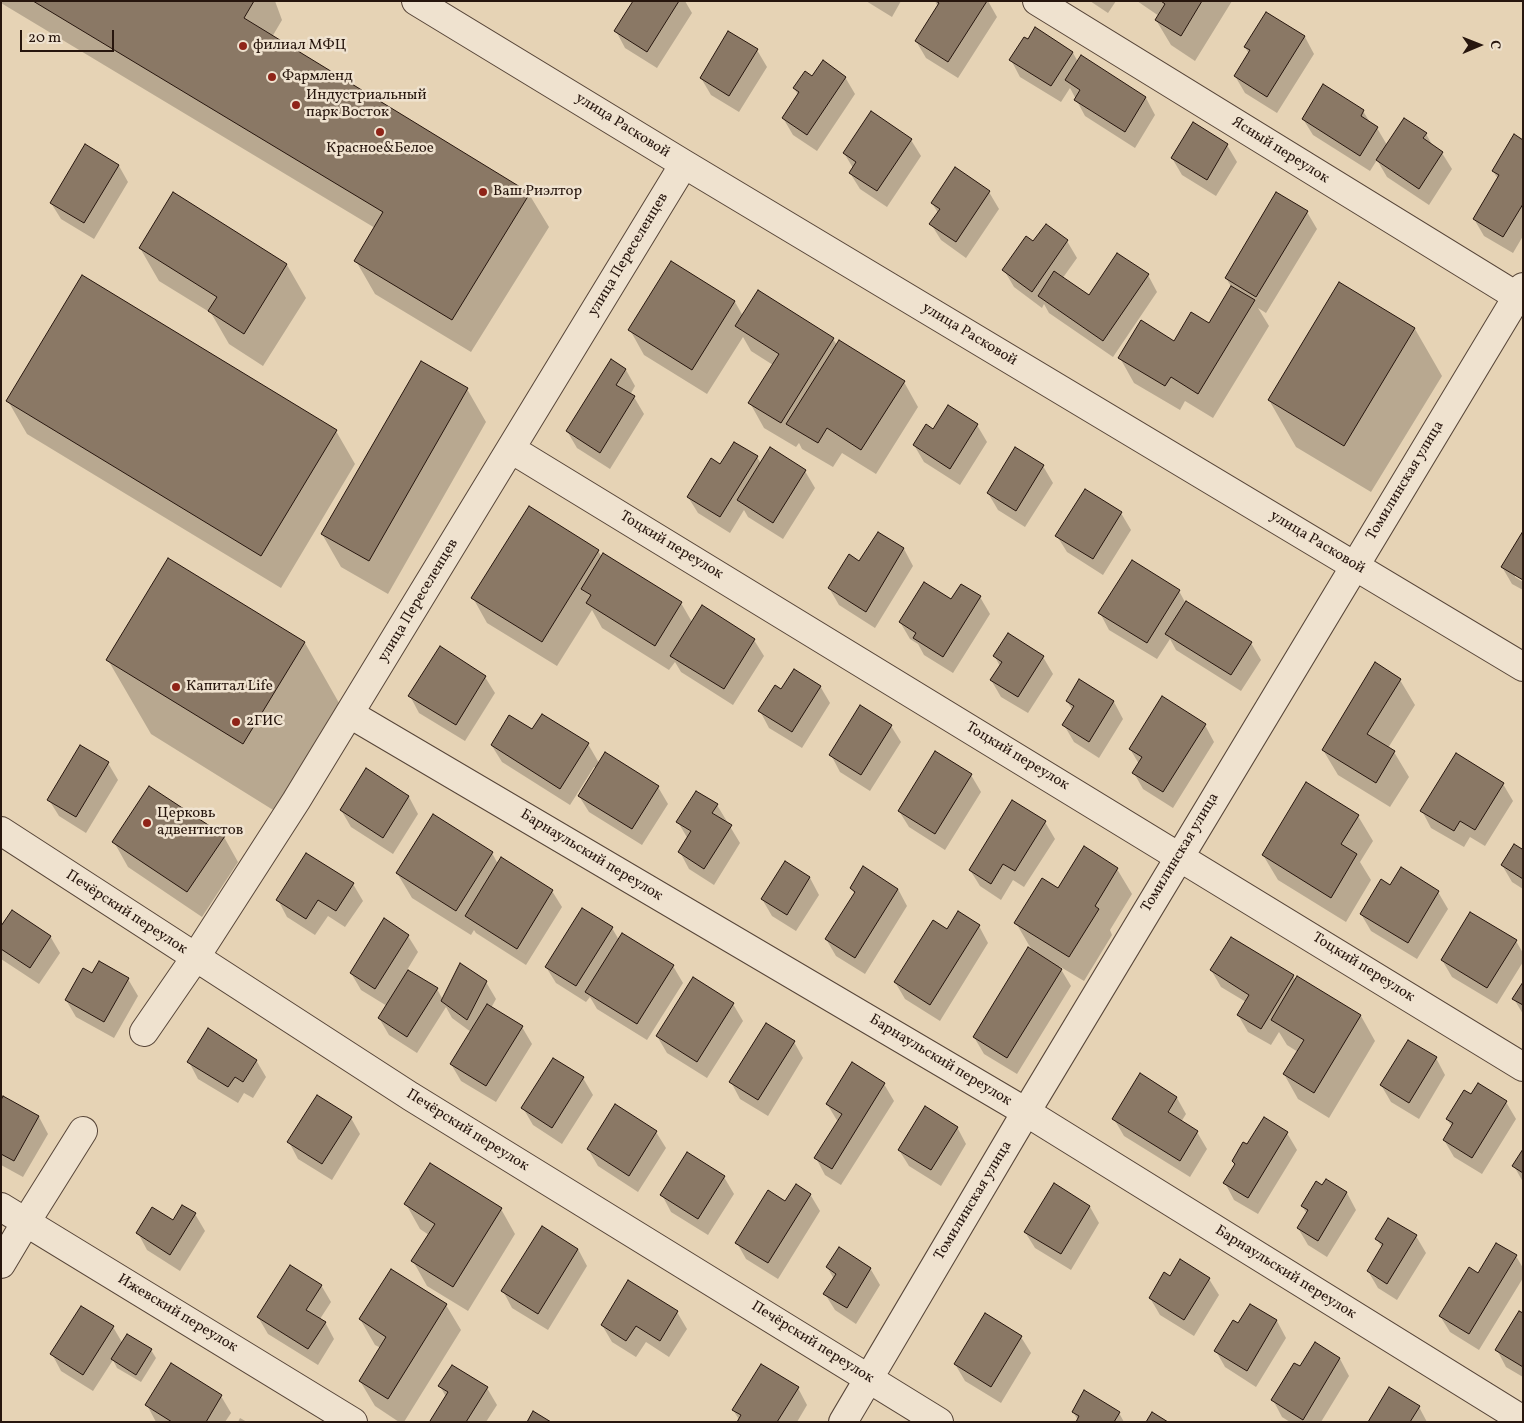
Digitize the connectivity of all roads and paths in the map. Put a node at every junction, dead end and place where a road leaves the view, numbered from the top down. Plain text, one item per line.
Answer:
1 (416, 1) edge
2 (1037, 1) edge
3 (684, 164) junction
4 (1521, 295) edge
5 (511, 449) junction
6 (1356, 566) junction
7 (1523, 667) edge
8 (350, 714) junction
9 (1, 831) edge
10 (1180, 856) junction
11 (195, 958) junction
12 (144, 1032) dead end
13 (1523, 1067) edge
14 (1026, 1112) junction
15 (83, 1132) dead end
16 (1, 1207) edge
17 (26, 1222) junction
18 (1, 1264) edge
19 (869, 1378) junction
20 (1523, 1420) edge
21 (353, 1422) edge
22 (844, 1422) edge
23 (940, 1422) edge

1 - 3 street, улица Расковой
2 - 4 street, Ясный переулок
3 - 5 street, улица Переселенцев
3 - 6 street, улица Расковой
4 - 6 street, Томилинская улица
5 - 8 street, улица Переселенцев
5 - 10 street, Тоцкий переулок
6 - 7 street, улица Расковой
6 - 10 street, Томилинская улица
8 - 11 street, улица Переселенцев
8 - 14 street, Барнаульский переулок
9 - 11 street, Печёрский переулок
10 - 13 street, Тоцкий переулок
10 - 14 street, Томилинская улица
11 - 12 street, улица Переселенцев
11 - 19 street, Печёрский переулок
14 - 19 street, Томилинская улица
14 - 20 street, Барнаульский переулок
15 - 17 street
16 - 17 street, Ижевский переулок
17 - 18 street
17 - 21 street, Ижевский переулок
19 - 22 street, Томилинская улица
19 - 23 street, Печёрский переулок

